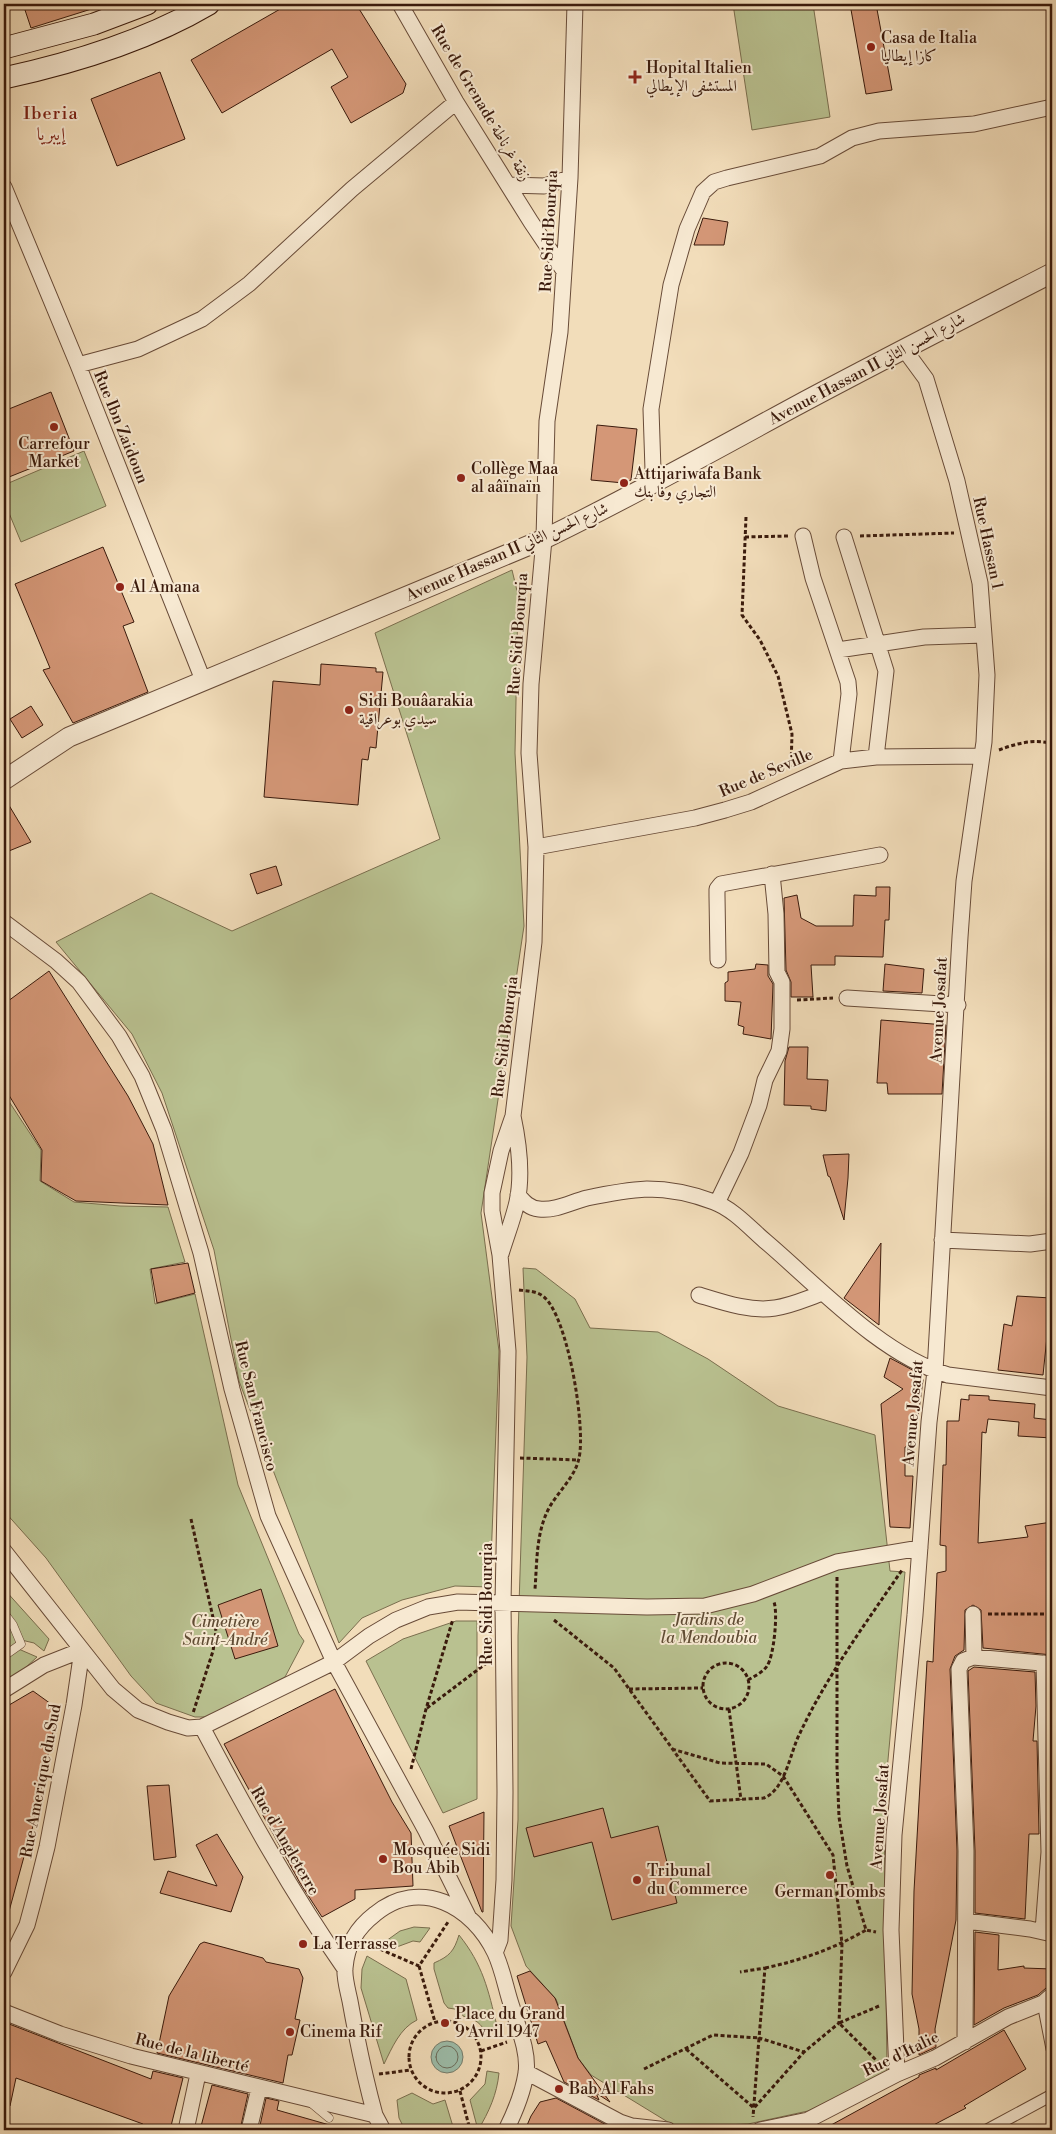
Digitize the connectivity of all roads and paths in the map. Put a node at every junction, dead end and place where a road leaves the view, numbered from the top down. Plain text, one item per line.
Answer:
1 (147, 4) edge
2 (209, 4) edge
3 (400, 4) edge
4 (576, 4) edge
5 (4, 48) edge
6 (4, 78) edge
7 (456, 102) junction
8 (1052, 107) edge
9 (570, 178) junction
10 (509, 185) junction
11 (4, 187) edge
12 (564, 271) junction
13 (1052, 273) edge
14 (904, 349) junction
15 (78, 365) junction
16 (651, 486) junction
17 (746, 517) dead end
18 (803, 536) dead end
19 (844, 536) dead end
20 (544, 539) junction
21 (984, 635) junction
22 (878, 644) junction
23 (838, 650) junction
24 (203, 680) junction
25 (1052, 744) edge
26 (982, 756) junction
27 (876, 757) junction
28 (841, 761) junction
29 (4, 780) edge
30 (790, 785) junction
31 (536, 847) junction
32 (880, 855) dead end
33 (772, 874) junction
34 (4, 922) edge
35 (718, 960) dead end
36 (846, 998) joint
37 (782, 1000) junction
38 (958, 1005) junction
39 (513, 1116) junction
40 (518, 1194) junction
41 (717, 1203) junction
42 (942, 1240) junction
43 (1052, 1241) edge
44 (500, 1255) junction
45 (503, 1288) junction
46 (823, 1293) junction
47 (698, 1295) dead end
48 (936, 1371) junction
49 (1052, 1388) edge
50 (506, 1457) junction
51 (579, 1460) junction
52 (191, 1519) dead end
53 (918, 1548) junction
54 (4, 1551) edge
55 (837, 1562) junction
56 (764, 1590) junction
57 (458, 1602) junction
58 (503, 1603) junction
59 (534, 1604) junction
60 (4, 1613) edge
61 (973, 1614) joint
62 (1052, 1614) edge
63 (504, 1649) junction
64 (82, 1650) junction
65 (4, 1656) edge
66 (974, 1657) junction
67 (334, 1662) junction
68 (837, 1663) junction
69 (1048, 1663) edge
70 (748, 1680) junction
71 (703, 1688) junction
72 (629, 1689) junction
73 (4, 1690) edge
74 (729, 1708) junction
75 (426, 1709) junction
76 (195, 1727) junction
77 (672, 1749) junction
78 (736, 1763) junction
79 (783, 1776) junction
80 (405, 1794) junction
81 (741, 1800) junction
82 (464, 1913) junction
83 (966, 1921) junction
84 (866, 1930) junction
85 (891, 1930) junction
86 (1048, 1932) edge
87 (353, 1938) junction
88 (842, 1944) junction
89 (495, 1953) junction
90 (419, 1966) junction
91 (765, 1968) junction
92 (344, 1969) junction
93 (4, 1972) edge
94 (740, 1972) dead end
95 (1048, 1999) edge
96 (894, 2000) junction
97 (4, 2012) edge
98 (436, 2022) junction
99 (839, 2023) junction
100 (522, 2037) junction
101 (759, 2038) junction
102 (965, 2042) junction
103 (686, 2049) junction
104 (1052, 2049) edge
105 (481, 2051) junction
106 (804, 2052) junction
107 (644, 2069) dead end
108 (411, 2070) junction
109 (526, 2072) junction
110 (198, 2074) junction
111 (895, 2075) junction
112 (365, 2076) junction
113 (259, 2088) junction
114 (460, 2091) junction
115 (1052, 2095) edge
116 (306, 2098) junction
117 (754, 2108) junction
118 (375, 2115) junction
119 (329, 2118) dead end
120 (757, 2127) edge
121 (630, 2128) edge
122 (186, 2130) edge
123 (249, 2130) edge
124 (383, 2130) edge
125 (470, 2130) edge
126 (506, 2130) edge
127 (668, 2130) edge
128 (987, 2130) edge

1 - 5 main road
2 - 6 main road
3 - 7 street, Rue de Grenade زنقة غرناطة
4 - 9 street, Rue Sidi Bourqia
7 - 10 street, Rue de Grenade زنقة غرناطة
7 - 15 street
8 - 16 street
9 - 10 street
9 - 12 street, Rue Sidi Bourqia
10 - 12 street, Rue de Grenade زنقة غرناطة
11 - 15 street, Rue Ibn Zaidoun
12 - 20 street, Rue Sidi Bourqia
13 - 14 street, Avenue Hassan II شارع الحسن الثاني
14 - 16 street, Avenue Hassan II شارع الحسن الثاني
14 - 21 street, Rue Hassan 1
15 - 24 street, Rue Ibn Zaidoun
16 - 20 street, Avenue Hassan II شارع الحسن الثاني
17 - 30 path
18 - 23 street
19 - 22 street
20 - 24 street, Avenue Hassan II شارع الحسن الثاني
20 - 31 street, Rue Sidi Bourqia
21 - 22 street
21 - 26 street, Rue Hassan 1
22 - 23 street
22 - 27 street
23 - 28 street
24 - 29 street, Avenue Hassan II شارع الحسن الثاني
25 - 26 path
26 - 27 street, Rue de Seville
26 - 38 street, Avenue Josafat
27 - 28 street, Rue de Seville
28 - 30 street, Rue de Seville
30 - 31 street, Rue de Seville
31 - 39 street, Rue Sidi Bourqia
32 - 33 street
33 - 35 street
33 - 37 street
34 - 67 street, Rue San Francisco
36 - 37 path
36 - 38 street
37 - 41 street
38 - 42 street, Avenue Josafat
39 - 40 street, Rue Sidi Bourqia
39 - 44 street, Rue Sidi Bourqia
40 - 41 street
40 - 44 street, Rue Sidi Bourqia
41 - 46 street
42 - 43 street
42 - 48 street, Avenue Josafat
44 - 45 street, Rue Sidi Bourqia
45 - 50 street, Rue Sidi Bourqia
45 - 51 path
46 - 47 street
46 - 48 street
48 - 49 street
48 - 53 street, Avenue Josafat
50 - 51 path
50 - 58 street, Rue Sidi Bourqia
51 - 59 path
52 - 76 path
53 - 55 street
53 - 68 path
53 - 85 street, Avenue Josafat
54 - 64 street
55 - 56 street
55 - 68 path
56 - 59 street
56 - 70 path
57 - 58 street
57 - 67 street
57 - 75 path
58 - 59 street
58 - 63 street, Rue Sidi Bourqia
59 - 72 path
60 - 65 lane
61 - 62 path
61 - 66 street
63 - 75 path
63 - 89 street, Rue Sidi Bourqia
64 - 73 street
64 - 76 street
64 - 93 street, Rue Amerique du Sud
66 - 69 street
66 - 83 street
67 - 76 street
67 - 80 street, Rue San Francisco
68 - 79 path
68 - 84 path
69 - 86 street
70 - 71 path
70 - 74 path
71 - 72 path
71 - 74 path
72 - 77 path
74 - 78 path
75 - 80 path
76 - 92 street, Rue d'Angleterre
77 - 78 path
77 - 81 path
78 - 79 path
78 - 81 path
79 - 81 path
79 - 88 path
80 - 82 street, Rue San Francisco
82 - 87 street
82 - 89 street, Rue San Francisco
82 - 90 path
83 - 86 street
83 - 102 street
84 - 85 path
84 - 88 path
85 - 96 street, Avenue Josafat
87 - 90 path
87 - 92 street
88 - 91 path
88 - 99 path
89 - 100 street
90 - 98 path
91 - 94 path
91 - 101 path
92 - 112 street
95 - 102 street, Rue d'Italie
95 - 104 street
96 - 99 path
96 - 111 street, Avenue Josafat
97 - 110 street, Rue de la liberté
98 - 105 path
98 - 108 path
99 - 106 path
99 - 111 path
100 - 105 path
100 - 109 street
101 - 103 path
101 - 106 path
101 - 117 path
102 - 111 street, Rue d'Italie
103 - 107 path
103 - 117 path
105 - 114 path
106 - 117 path
108 - 112 path
108 - 114 path
109 - 121 street
109 - 126 street
110 - 113 street, Rue de la liberté
110 - 122 street
111 - 120 street, Rue d'Italie
112 - 118 street
113 - 116 street, Rue de la liberté
113 - 123 street
114 - 125 path
115 - 128 street
116 - 118 street, Rue de la liberté
116 - 119 lane
117 - 120 path
118 - 124 street
121 - 127 street

